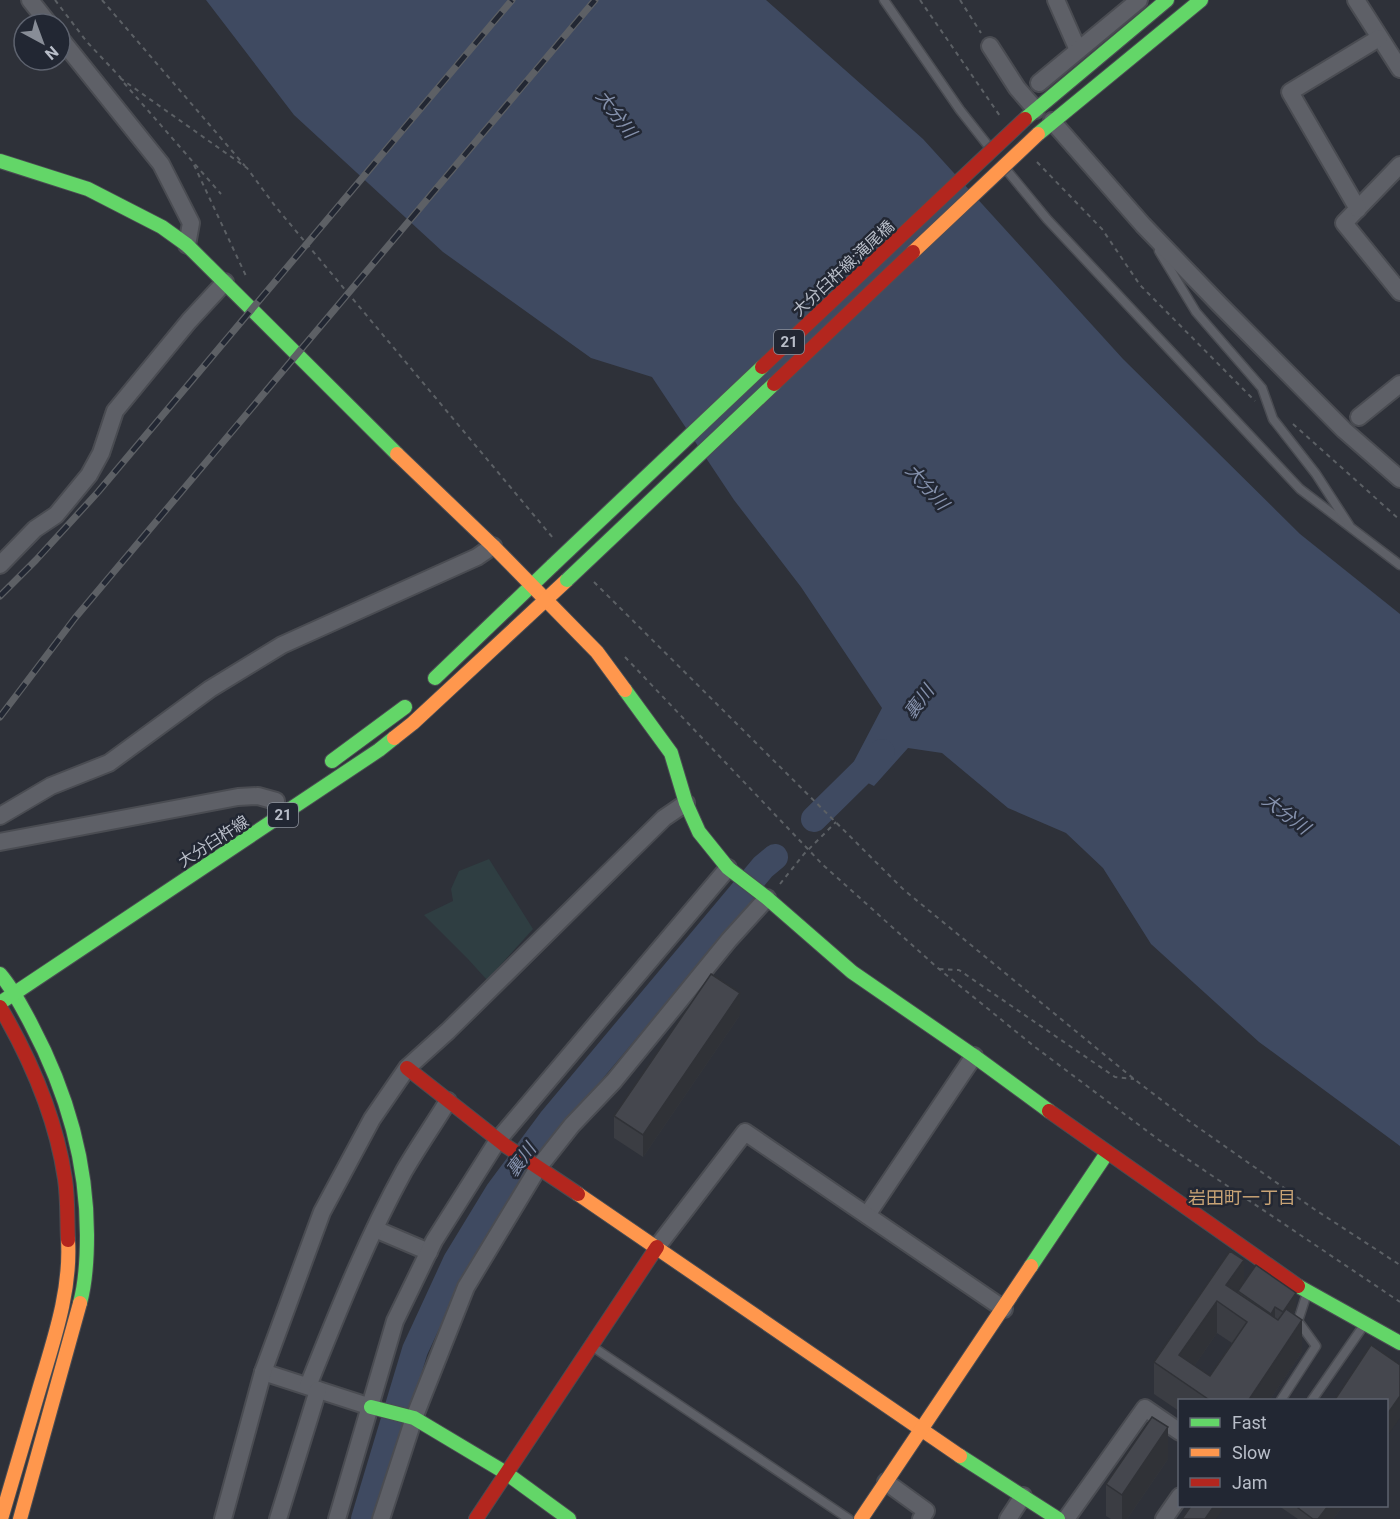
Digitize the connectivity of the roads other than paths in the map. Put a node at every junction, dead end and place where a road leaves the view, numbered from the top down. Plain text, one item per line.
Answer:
1 (30, 0) edge
2 (884, 0) edge
3 (1056, 0) edge
4 (1140, 0) edge
5 (1167, 0) edge
6 (1201, 0) edge
7 (1356, 0) edge
8 (1122, 6) edge
9 (40, 12) edge
10 (1379, 38) junction
11 (990, 46) road end
12 (1078, 50) junction
13 (72, 53) edge
14 (1400, 69) edge
15 (1039, 83) dead end
16 (1030, 114) junction
17 (1052, 121) junction
18 (0, 161) edge
19 (1400, 165) edge
20 (1358, 209) junction
21 (1143, 225) junction
22 (187, 245) junction
23 (225, 282) junction
24 (1400, 292) edge
25 (1400, 384) edge
26 (1359, 417) joint
27 (1344, 430) junction
28 (1400, 479) edge
29 (1352, 530) junction
30 (493, 546) junction
31 (0, 565) edge
32 (1400, 565) edge
33 (531, 586) junction
34 (545, 601) junction
35 (428, 686) dead end
36 (413, 699) dead end
37 (318, 771) dead end
38 (280, 798) joint
39 (686, 803) junction
40 (257, 814) dead end
41 (0, 816) edge
42 (0, 842) edge
43 (728, 868) junction
44 (764, 896) junction
45 (4, 976) edge
46 (14, 994) junction
47 (0, 1005) edge
48 (974, 1056) junction
49 (407, 1068) junction
50 (448, 1101) junction
51 (502, 1143) junction
52 (1107, 1154) junction
53 (534, 1165) junction
54 (867, 1215) junction
55 (375, 1229) junction
56 (657, 1247) junction
57 (429, 1252) junction
58 (1307, 1292) junction
59 (1004, 1309) junction
60 (1364, 1324) junction
61 (1400, 1343) edge
62 (592, 1346) junction
63 (262, 1372) junction
64 (313, 1388) junction
65 (1282, 1399) edge
66 (1313, 1399) edge
67 (376, 1408) junction
68 (412, 1417) junction
69 (921, 1431) junction
70 (1178, 1431) edge
71 (506, 1473) junction
72 (886, 1482) junction
73 (1023, 1496) junction
74 (1178, 1498) edge
75 (1, 1519) edge
76 (20, 1519) edge
77 (223, 1519) edge
78 (278, 1519) edge
79 (338, 1519) edge
80 (381, 1519) edge
81 (476, 1519) edge
82 (569, 1519) edge
83 (849, 1519) edge
84 (861, 1519) edge
85 (921, 1519) edge
86 (1008, 1519) edge
87 (1058, 1519) edge
88 (1066, 1519) edge
89 (1164, 1519) edge

1 - 9 street
2 - 29 lane
3 - 12 street
4 - 8 street
5 - 16 street, 21
6 - 17 street, 21
7 - 10 street
8 - 12 street
10 - 14 street
10 - 20 street
11 - 16 street
12 - 15 street
13 - 22 street
16 - 33 street, 大分臼杵線;滝尾橋 / 21, bridge
17 - 21 street
17 - 34 street, 21, bridge
18 - 22 street
19 - 20 street
20 - 24 street
21 - 27 street
21 - 29 lane
22 - 23 street
23 - 30 street
23 - 31 street
25 - 26 street
26 - 27 lane
27 - 28 street
29 - 32 lane
30 - 33 street
30 - 41 street
33 - 34 street
33 - 35 street, 21
34 - 39 street
34 - 46 street, 大分臼杵線 / 21
36 - 37 street
38 - 40 street, 大分臼杵線 / 21
38 - 42 street
39 - 43 street
39 - 49 street
43 - 44 street
43 - 51 street
44 - 48 street
44 - 53 street
45 - 46 street
46 - 47 street, 大分臼杵線 / 21
46 - 76 street
47 - 75 street
48 - 52 street
48 - 54 street
49 - 50 street
49 - 63 street
50 - 51 street
50 - 55 street
51 - 53 street
51 - 57 street
52 - 58 street
52 - 59 street
53 - 56 street
53 - 68 street
54 - 56 street
54 - 59 street
55 - 57 street
55 - 64 street
56 - 62 street
56 - 69 street
57 - 67 street
58 - 60 street
58 - 65 lane
59 - 69 street
60 - 61 street
60 - 66 lane
62 - 71 street
62 - 83 lane
63 - 64 street
63 - 77 street
64 - 67 street
64 - 78 street
67 - 68 street
67 - 79 street
68 - 71 street
68 - 80 street
69 - 72 street
69 - 73 street
70 - 88 street
71 - 81 street
71 - 82 street
72 - 84 street
72 - 85 street
73 - 86 street
73 - 87 street
74 - 89 street

